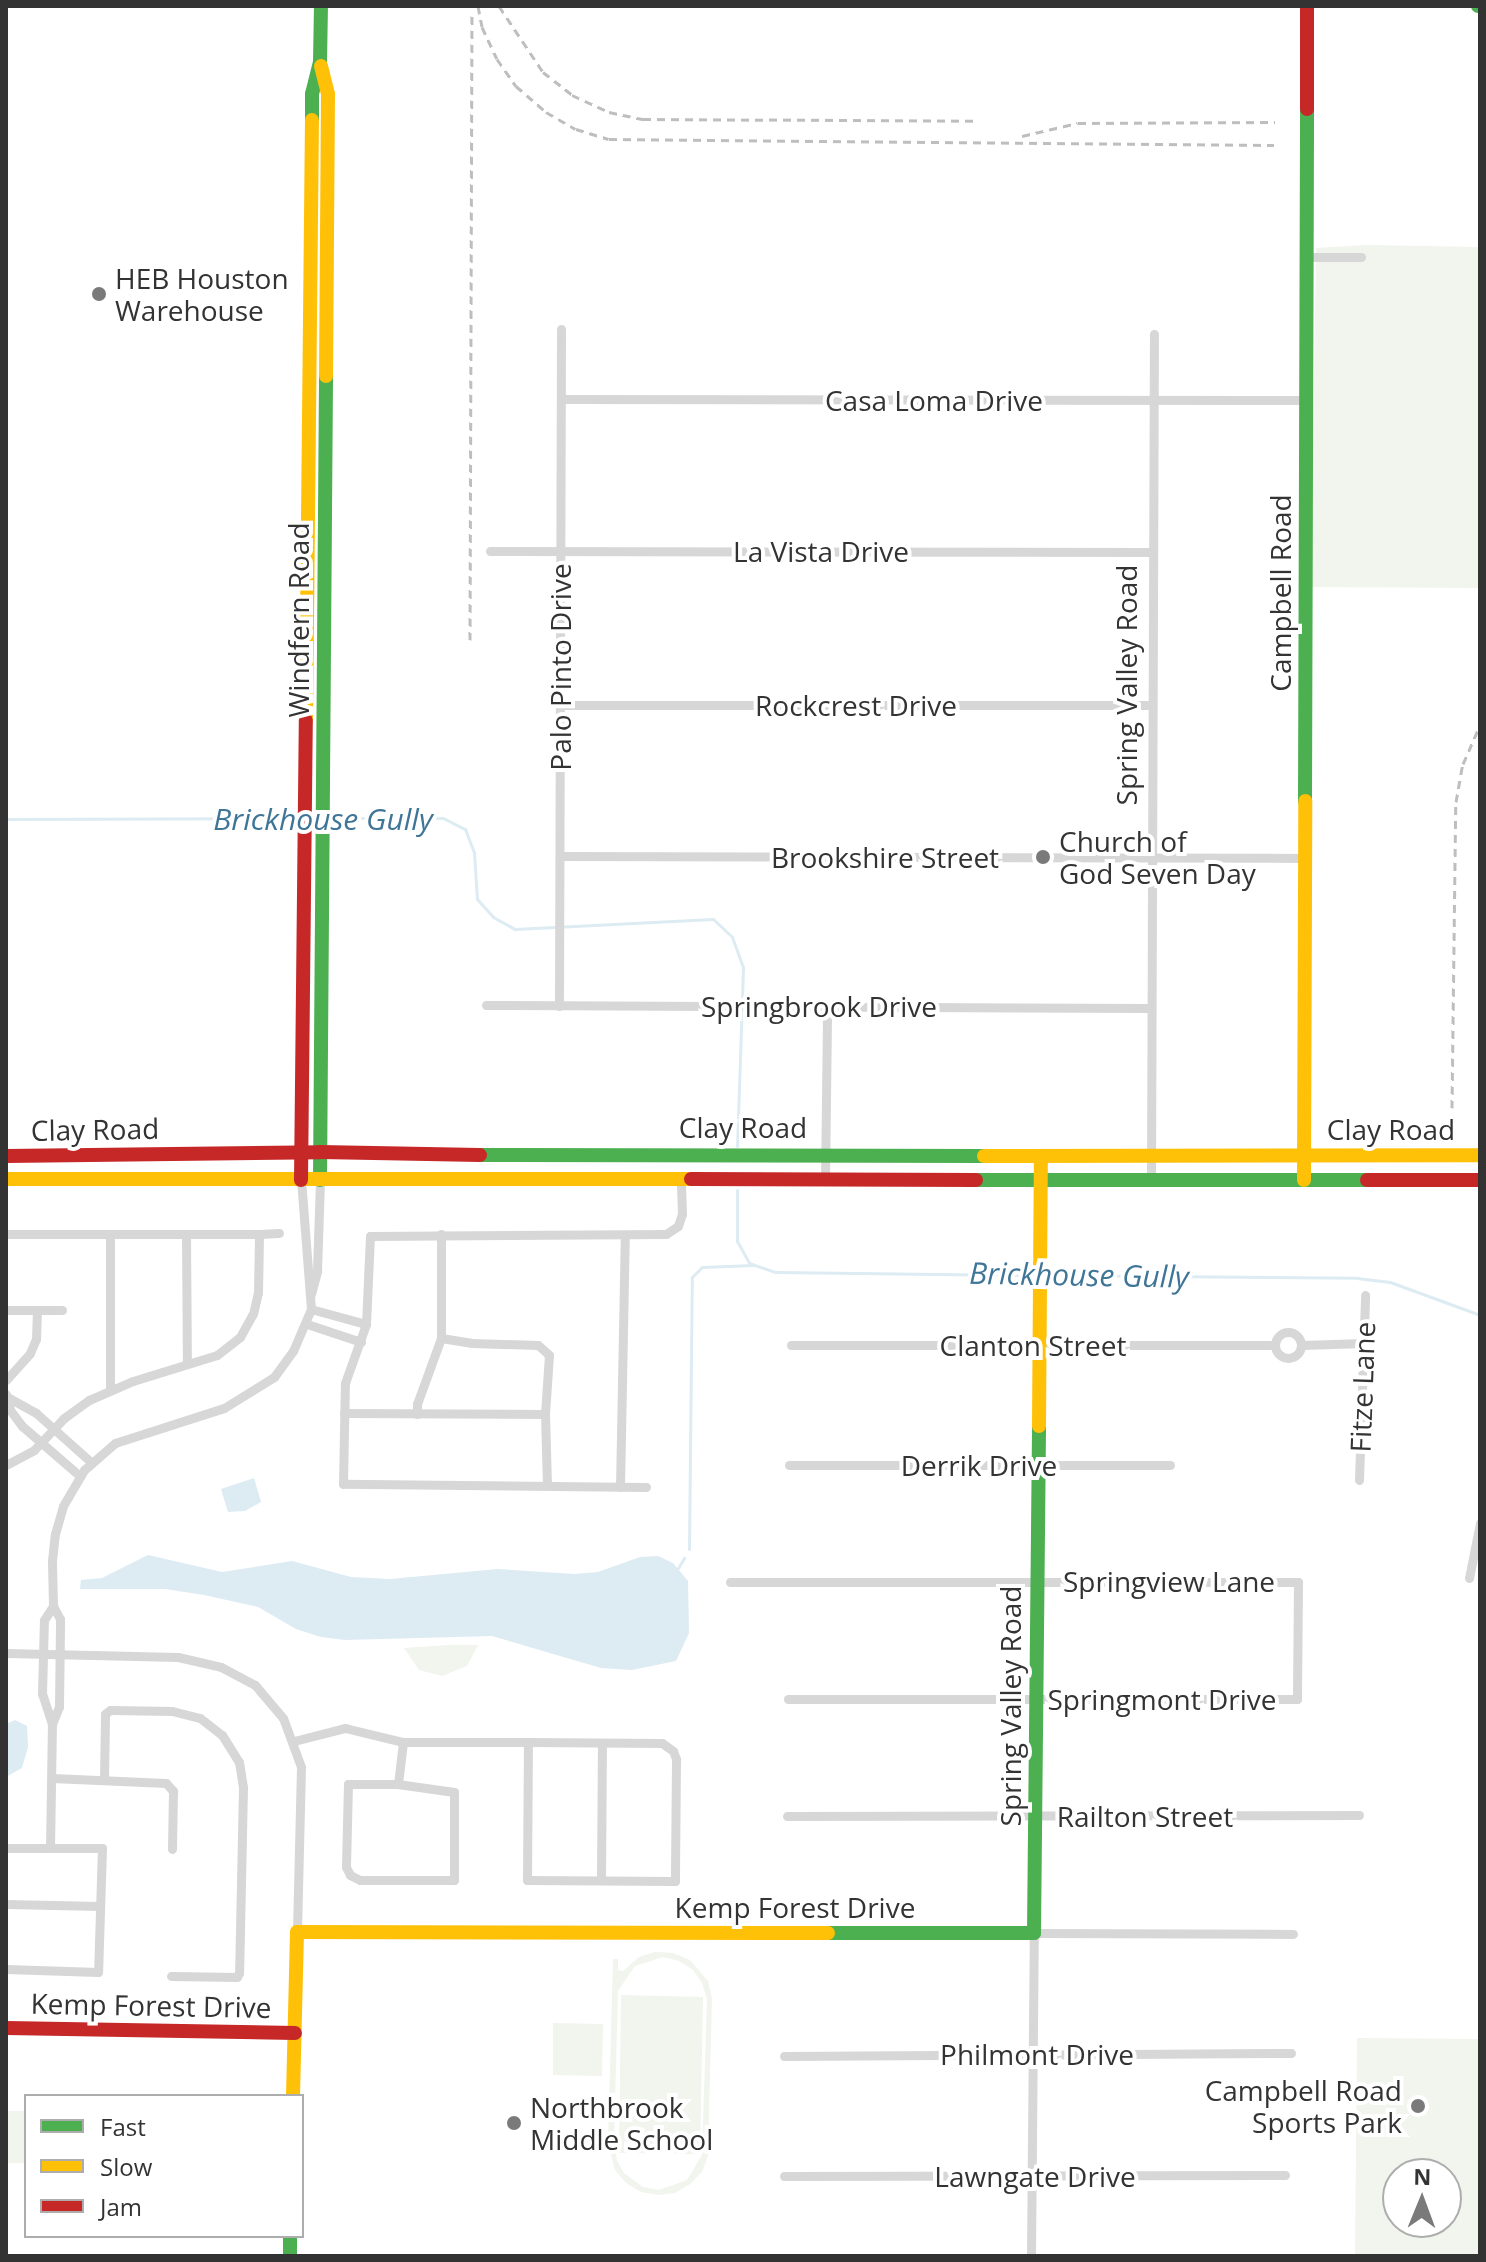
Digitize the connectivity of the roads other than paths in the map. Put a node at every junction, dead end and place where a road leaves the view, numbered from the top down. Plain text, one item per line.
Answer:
1 (321, 6) edge
2 (1307, 6) edge
3 (320, 62) junction
4 (1307, 257) junction
5 (1361, 257) dead end
6 (561, 329) dead end
7 (1154, 334) dead end
8 (561, 399) junction
9 (1153, 400) junction
10 (1307, 400) junction
11 (560, 550) junction
12 (490, 551) dead end
13 (1153, 552) junction
14 (560, 705) junction
15 (1152, 705) junction
16 (303, 837) junction
17 (322, 848) junction
18 (560, 856) junction
19 (1152, 858) junction
20 (1306, 858) junction
21 (303, 971) junction
22 (321, 971) junction
23 (486, 1005) dead end
24 (559, 1006) junction
25 (827, 1007) junction
26 (1151, 1008) junction
27 (300, 1152) junction
28 (320, 1152) junction
29 (825, 1153) junction
30 (1431, 1155) junction
31 (1480, 1155) edge
32 (8, 1156) edge
33 (521, 1156) junction
34 (1151, 1156) junction
35 (1304, 1156) junction
36 (1041, 1157) junction
37 (7, 1179) edge
38 (519, 1179) junction
39 (681, 1179) junction
40 (1425, 1179) junction
41 (301, 1180) junction
42 (320, 1180) junction
43 (1151, 1180) junction
44 (1304, 1180) junction
45 (1480, 1180) edge
46 (825, 1181) junction
47 (1040, 1181) junction
48 (279, 1233) dead end
49 (6, 1234) edge
50 (110, 1234) junction
51 (186, 1234) junction
52 (259, 1234) junction
53 (441, 1234) junction
54 (625, 1235) junction
55 (311, 1294) junction
56 (1365, 1295) dead end
57 (311, 1309) junction
58 (6, 1310) edge
59 (37, 1310) junction
60 (62, 1310) dead end
61 (307, 1324) junction
62 (366, 1324) junction
63 (441, 1338) junction
64 (361, 1342) junction
65 (1364, 1343) junction
66 (791, 1345) dead end
67 (1039, 1345) junction
68 (1275, 1345) junction
69 (1302, 1345) junction
70 (187, 1364) junction
71 (6, 1380) edge
72 (110, 1390) junction
73 (7, 1396) edge
74 (344, 1413) junction
75 (417, 1414) junction
76 (545, 1414) junction
77 (52, 1430) junction
78 (42, 1440) junction
79 (71, 1445) junction
80 (61, 1458) junction
81 (92, 1463) junction
82 (6, 1465) edge
83 (789, 1465) dead end
84 (1038, 1465) junction
85 (1170, 1465) dead end
86 (80, 1476) junction
87 (1359, 1480) dead end
88 (547, 1486) junction
89 (620, 1487) junction
90 (646, 1487) dead end
91 (1480, 1523) edge
92 (1469, 1578) dead end
93 (1037, 1581) junction
94 (730, 1582) dead end
95 (53, 1606) junction
96 (6, 1653) edge
97 (43, 1654) junction
98 (59, 1654) junction
99 (788, 1699) dead end
100 (1036, 1699) junction
101 (1297, 1699) joint
102 (52, 1724) junction
103 (294, 1741) junction
104 (403, 1742) junction
105 (528, 1742) junction
106 (602, 1743) junction
107 (52, 1778) junction
108 (104, 1780) junction
109 (398, 1784) junction
110 (1359, 1815) dead end
111 (787, 1816) dead end
112 (1035, 1817) junction
113 (6, 1848) edge
114 (50, 1848) junction
115 (172, 1849) dead end
116 (601, 1880) junction
117 (6, 1904) edge
118 (100, 1906) junction
119 (297, 1932) junction
120 (1034, 1933) junction
121 (1293, 1934) dead end
122 (6, 1969) edge
123 (171, 1976) dead end
124 (6, 2028) edge
125 (295, 2033) junction
126 (1033, 2053) junction
127 (1291, 2053) dead end
128 (784, 2056) dead end
129 (293, 2094) edge
130 (1032, 2175) junction
131 (1285, 2175) dead end
132 (784, 2176) dead end
133 (1031, 2256) edge

1 - 3 street, Windfern Road
2 - 4 street, Campbell Road
3 - 16 street, Windfern Road
3 - 17 street, Windfern Road
4 - 5 street
4 - 10 street, Campbell Road
6 - 8 street, Palo Pinto Drive
7 - 9 street, Spring Valley Road
8 - 9 street, Casa Loma Drive
8 - 11 street, Palo Pinto Drive
9 - 10 street, Casa Loma Drive
9 - 13 street, Spring Valley Road
10 - 20 street, Campbell Road
11 - 12 street, La Vista Drive
11 - 13 street, La Vista Drive
11 - 14 street, Palo Pinto Drive
13 - 15 street, Spring Valley Road
14 - 15 street, Rockcrest Drive
14 - 18 street, Palo Pinto Drive
15 - 19 street, Spring Valley Road
16 - 17 street
16 - 21 street, Windfern Road
17 - 22 street, Windfern Road
18 - 19 street, Brookshire Street
18 - 24 street, Palo Pinto Drive
19 - 20 street, Brookshire Street
19 - 26 street, Spring Valley Road
20 - 35 street, Campbell Road
21 - 22 street
21 - 27 street, Windfern Road
22 - 28 street, Windfern Road
23 - 24 street, Springbrook Drive
24 - 25 street, Springbrook Drive
25 - 26 street, Springbrook Drive
25 - 29 street
26 - 34 street, Spring Valley Road
27 - 28 street, Clay Road
27 - 32 street, Clay Road
27 - 41 street, Windfern Road
28 - 33 street, Clay Road
28 - 42 street, Windfern Road
29 - 33 street, Clay Road
29 - 36 street, Clay Road
29 - 46 street
30 - 31 street, Clay Road
30 - 35 street, Clay Road
30 - 40 street
32 - 37 street
33 - 38 street
34 - 35 street, Clay Road
34 - 36 street, Clay Road
34 - 43 street, Spring Valley Road
35 - 44 street, Campbell Road
36 - 47 street, Spring Valley Road
37 - 41 street, Clay Road
38 - 39 street, Clay Road
38 - 42 street, Clay Road
39 - 46 street, Clay Road
39 - 54 street
40 - 44 street, Clay Road
40 - 45 street, Clay Road
41 - 42 street, Clay Road
41 - 55 street
42 - 55 street
43 - 44 street, Clay Road
43 - 47 street, Clay Road
46 - 47 street, Clay Road
47 - 67 street, Spring Valley Road
48 - 52 street
49 - 50 street
50 - 51 street
50 - 72 street
51 - 52 street
51 - 70 street
52 - 70 street
53 - 54 street
53 - 62 street
53 - 63 street
54 - 89 street
55 - 57 street
56 - 65 street, Fitze Lane
57 - 61 street
57 - 62 street
58 - 59 street
59 - 60 street
59 - 71 street
61 - 64 street
61 - 81 street
62 - 64 street
63 - 75 street
63 - 76 street
64 - 74 street
65 - 69 street, Clanton Street
65 - 87 street, Fitze Lane
66 - 67 street, Clanton Street
67 - 68 street, Clanton Street
67 - 84 street, Spring Valley Road
68 - 69 street, Clanton Street
68 - 69 street, Clanton Street
70 - 72 street
72 - 77 street
73 - 77 street
73 - 78 street
74 - 75 street
74 - 88 street
75 - 76 street
76 - 88 street
77 - 78 street
77 - 79 street
78 - 80 street
78 - 82 street
79 - 80 street
79 - 81 street
80 - 86 street
81 - 86 street
83 - 84 street, Derrik Drive
84 - 85 street, Derrik Drive
84 - 93 street, Spring Valley Road
86 - 95 street
88 - 89 street
89 - 90 street
91 - 92 street
93 - 94 street, Springview Lane
93 - 100 street, Spring Valley Road
93 - 101 street, Springview Lane
95 - 97 street
95 - 98 street
96 - 97 street
97 - 98 street
97 - 102 street
98 - 102 street
98 - 103 street
99 - 100 street, Springmont Drive
100 - 101 street, Springmont Drive
100 - 112 street, Spring Valley Road
102 - 107 street
103 - 104 street
103 - 119 street
104 - 105 street
104 - 109 street
105 - 106 street
105 - 116 street
106 - 116 street
106 - 116 street
107 - 108 street
107 - 114 street
108 - 115 street
108 - 123 street
109 - 109 street
110 - 112 street, Railton Street
111 - 112 street, Railton Street
112 - 120 street, Spring Valley Road
113 - 114 street
114 - 118 street
117 - 118 street
118 - 122 street
119 - 120 street, Kemp Forest Drive
119 - 125 street
120 - 121 street, Kemp Forest Drive
120 - 126 street, Spring Valley Road
124 - 125 street, Kemp Forest Drive
125 - 129 street
126 - 127 street, Philmont Drive
126 - 128 street, Philmont Drive
126 - 130 street, Spring Valley Road
130 - 131 street, Lawngate Drive
130 - 132 street, Lawngate Drive
130 - 133 street, Spring Valley Road

